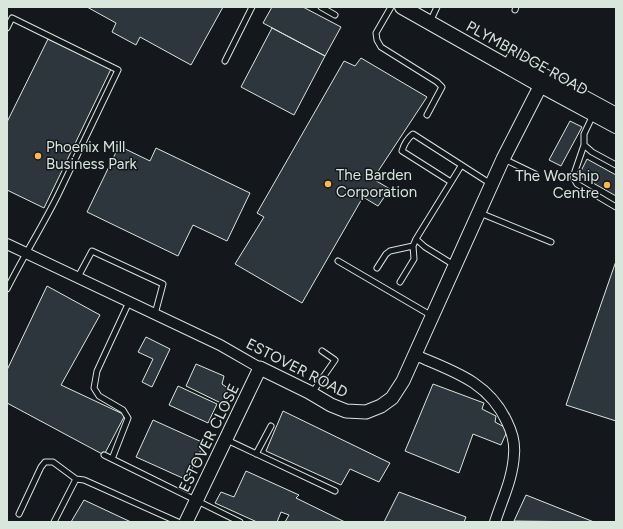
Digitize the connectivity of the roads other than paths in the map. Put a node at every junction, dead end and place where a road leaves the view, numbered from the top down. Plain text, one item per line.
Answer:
1 (252, 7) edge
2 (321, 7) edge
3 (391, 7) edge
4 (402, 7) edge
5 (417, 7) edge
6 (335, 15) dead end
7 (433, 15) edge
8 (7, 28) edge
9 (225, 60) dead end
10 (543, 81) junction
11 (594, 114) junction
12 (427, 115) dead end
13 (616, 115) edge
14 (616, 126) edge
15 (584, 145) junction
16 (503, 159) junction
17 (616, 165) edge
18 (461, 166) junction
19 (535, 174) dead end
20 (451, 182) junction
21 (492, 185) junction
22 (616, 207) edge
23 (479, 212) junction
24 (416, 239) junction
25 (551, 242) dead end
26 (7, 244) edge
27 (413, 246) junction
28 (25, 253) junction
29 (338, 261) dead end
30 (455, 266) junction
31 (377, 268) dead end
32 (78, 278) junction
33 (400, 282) dead end
34 (7, 289) edge
35 (129, 302) junction
36 (155, 314) junction
37 (433, 316) junction
38 (322, 351) dead end
39 (415, 356) junction
40 (260, 368) junction
41 (312, 394) junction
42 (271, 426) dead end
43 (226, 439) junction
44 (256, 454) junction
45 (104, 455) dead end
46 (112, 459) junction
47 (76, 479) junction
48 (335, 491) dead end
49 (196, 501) junction
50 (19, 514) dead end
51 (54, 522) edge
52 (178, 522) edge
53 (186, 522) edge
54 (240, 522) edge
55 (495, 522) edge

1 - 9 lane
2 - 6 lane
3 - 12 lane
4 - 7 main road, PLYMBRIDGE ROAD
5 - 7 main road, PLYMBRIDGE ROAD
7 - 10 main road, PLYMBRIDGE ROAD
8 - 28 lane
10 - 11 main road, PLYMBRIDGE ROAD
10 - 13 main road, PLYMBRIDGE ROAD
10 - 16 street, ESTOVER ROAD
11 - 14 main road, PLYMBRIDGE ROAD
11 - 15 lane
15 - 17 lane
15 - 22 lane
16 - 19 lane
16 - 21 street, ESTOVER ROAD
18 - 20 lane
18 - 20 lane
18 - 21 lane
20 - 24 lane
21 - 23 street, ESTOVER ROAD
23 - 25 lane
23 - 30 street, ESTOVER ROAD
24 - 27 lane
24 - 30 lane
26 - 28 street, ESTOVER ROAD
27 - 31 lane
27 - 33 lane
28 - 32 street, ESTOVER ROAD
28 - 34 lane
29 - 37 lane
30 - 37 street, ESTOVER ROAD
32 - 35 street, ESTOVER ROAD
32 - 36 lane
35 - 36 street, ESTOVER ROAD
35 - 46 lane
36 - 40 street, ESTOVER ROAD
37 - 39 street, ESTOVER ROAD
38 - 41 lane
39 - 41 street, ESTOVER ROAD
39 - 55 street
40 - 41 street, ESTOVER ROAD
40 - 43 street, ESTOVER CLOSE
42 - 44 lane
43 - 44 lane
43 - 49 street, ESTOVER CLOSE
44 - 48 lane
45 - 46 lane
46 - 49 lane
47 - 50 lane
47 - 51 lane
47 - 52 lane
49 - 53 street, ESTOVER CLOSE
49 - 54 lane

